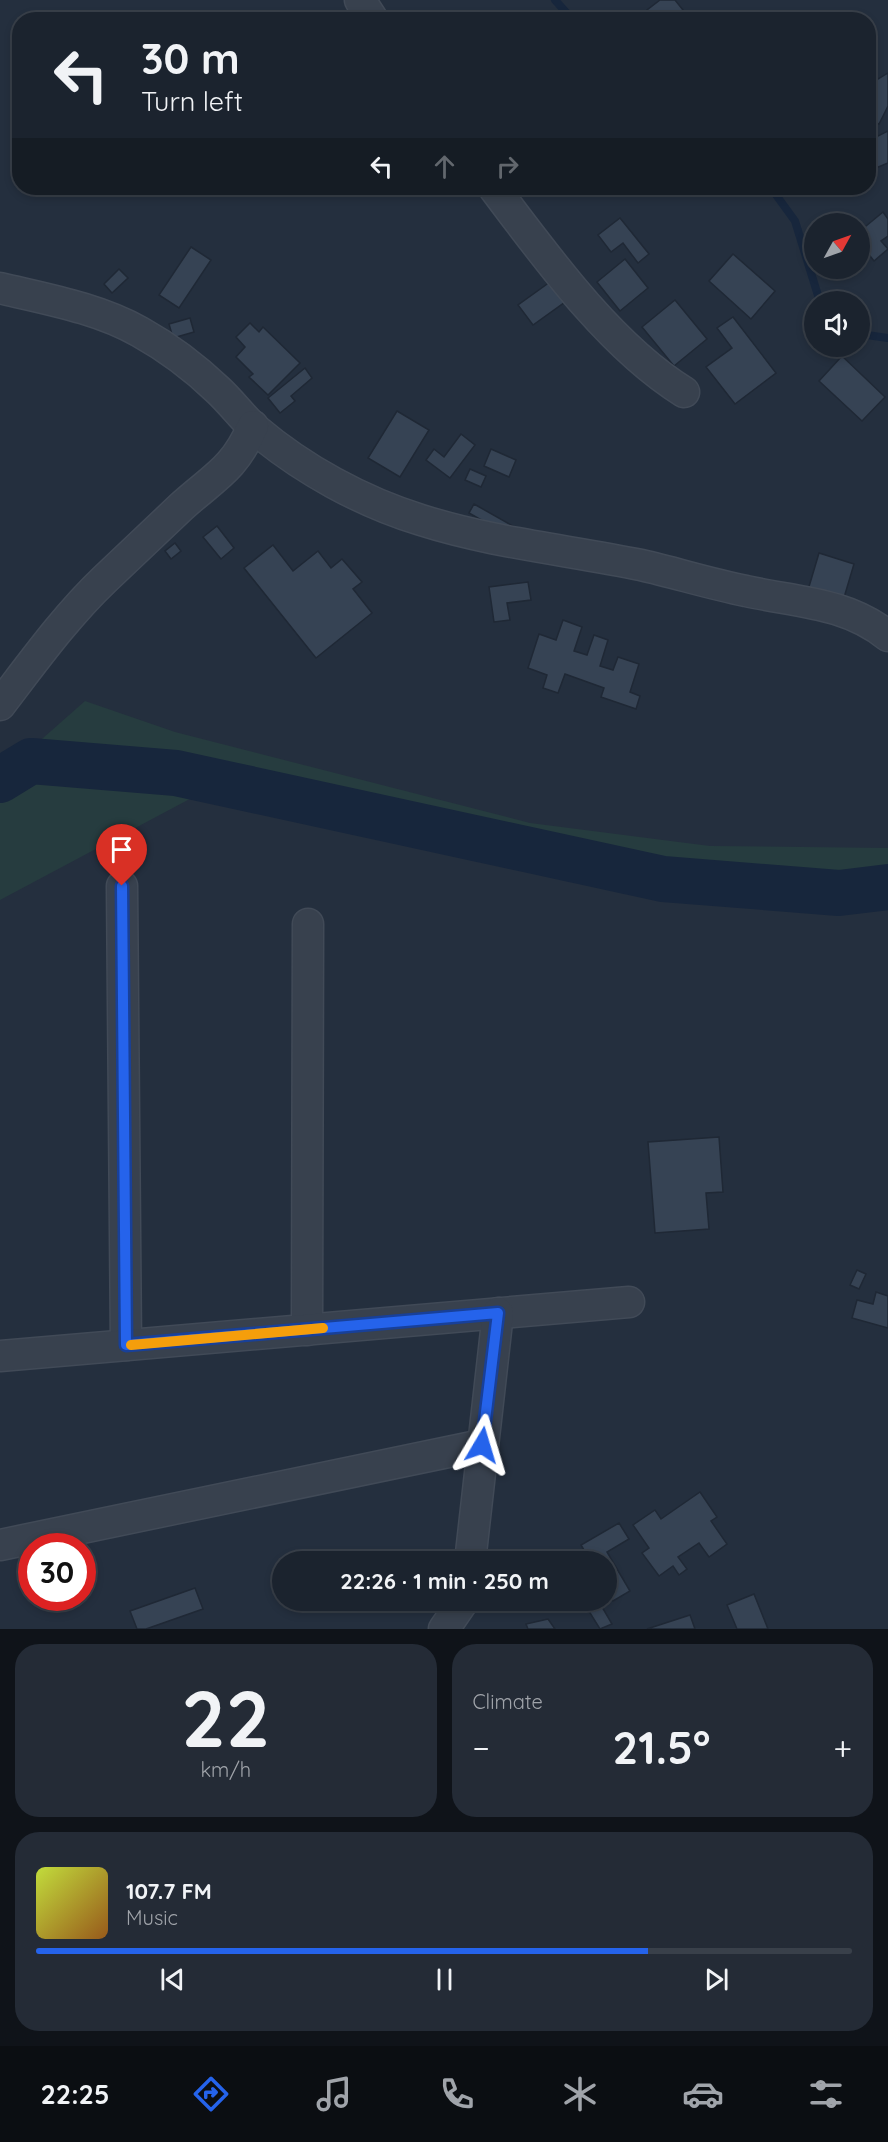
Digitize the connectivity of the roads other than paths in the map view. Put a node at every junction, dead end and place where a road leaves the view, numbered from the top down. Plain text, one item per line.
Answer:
1 (500, 195) edge
2 (0, 288) edge
3 (684, 392) dead end
4 (253, 426) junction
5 (888, 636) edge
6 (0, 705) edge
7 (122, 886) dead end
8 (308, 924) dead end
9 (629, 1302) dead end
10 (498, 1313) junction
11 (307, 1330) junction
12 (126, 1345) junction
13 (0, 1356) edge
14 (482, 1445) junction
15 (0, 1545) edge
16 (471, 1551) edge
17 (456, 1611) edge
18 (444, 1629) edge

1 - 3 street
2 - 4 street
4 - 5 street
4 - 6 street
7 - 12 street
8 - 11 street
9 - 10 street
10 - 11 street
10 - 14 street
11 - 12 street
12 - 13 street
14 - 15 street
14 - 16 street
17 - 18 street

